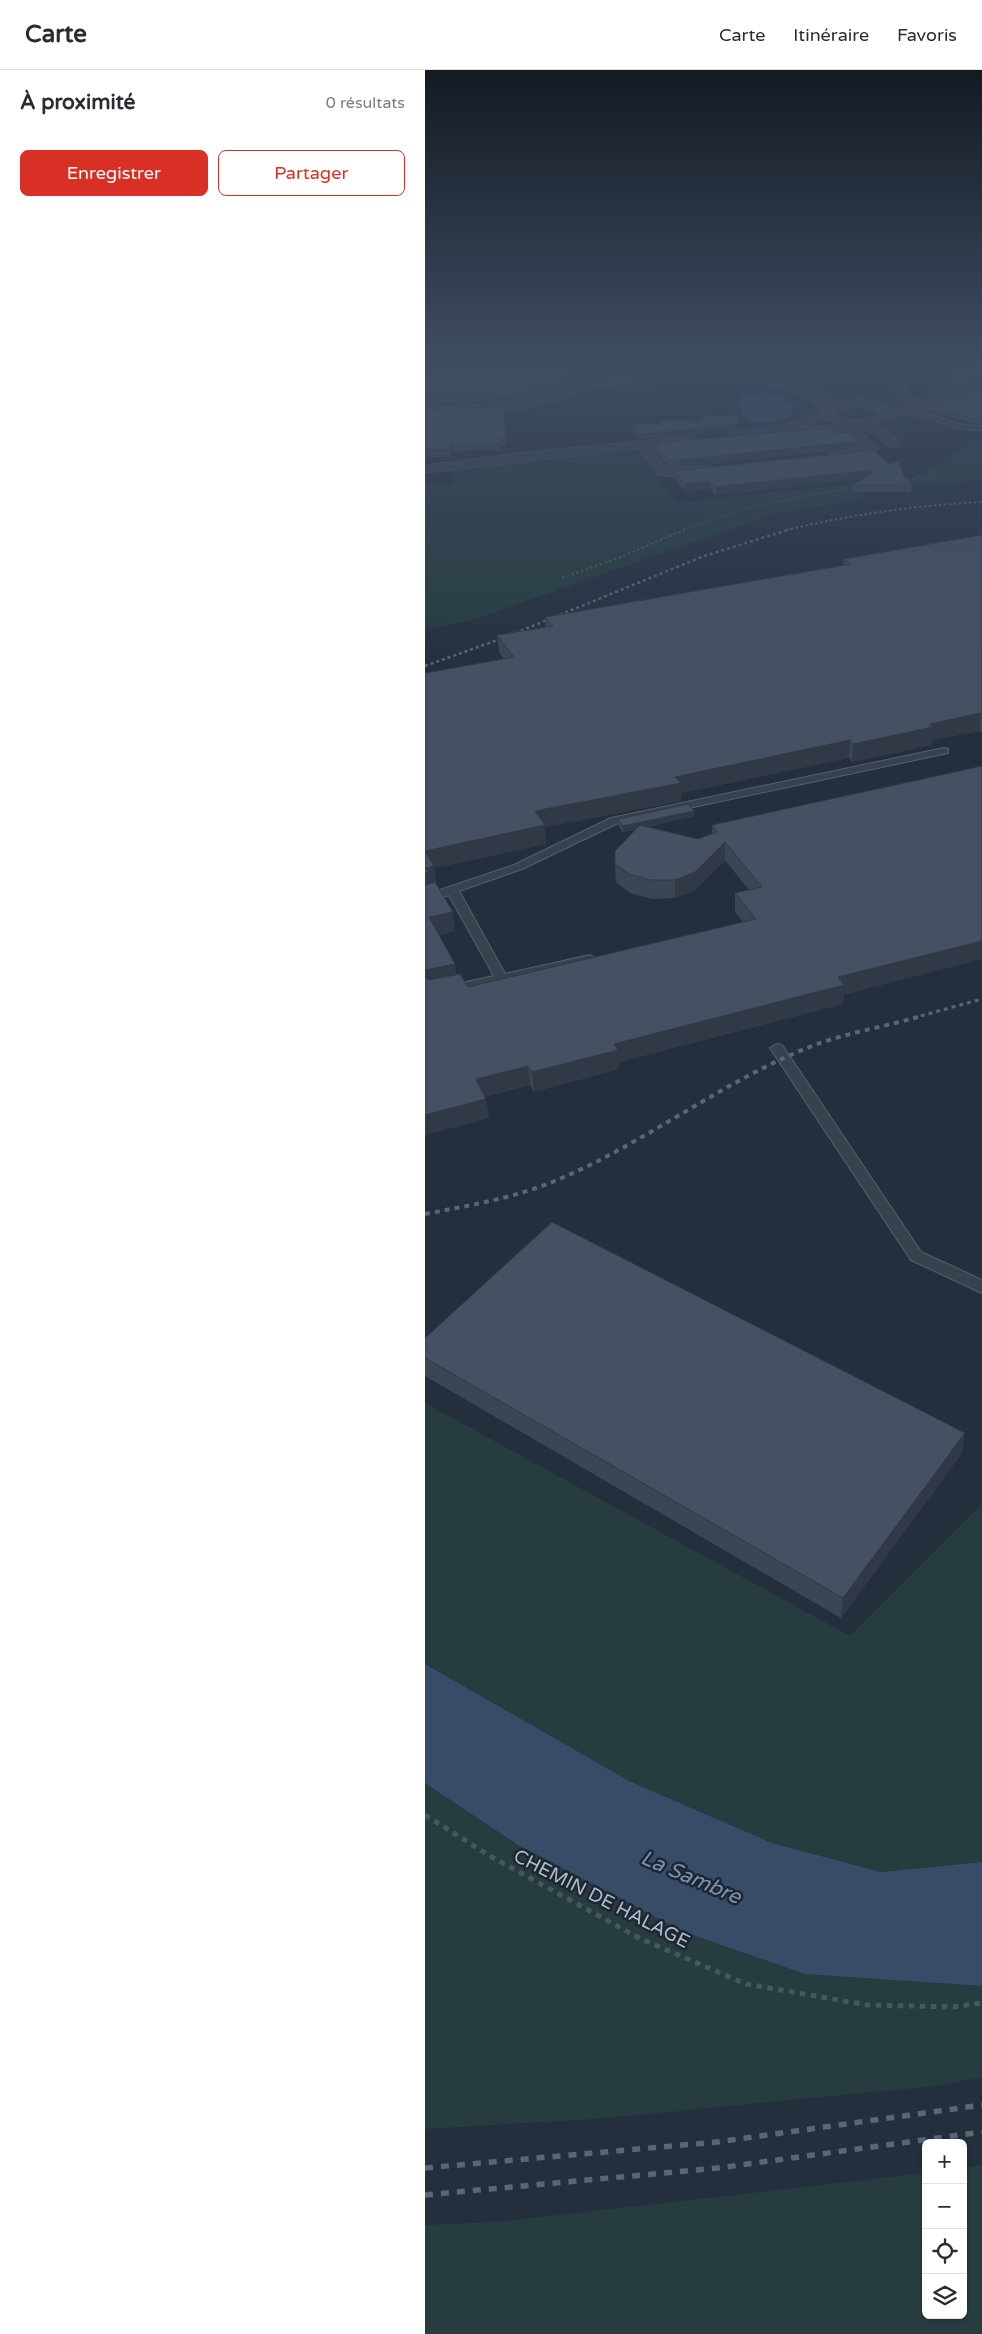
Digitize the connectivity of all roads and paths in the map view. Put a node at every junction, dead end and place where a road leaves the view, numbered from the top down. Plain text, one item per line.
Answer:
1 (467, 464) edge
2 (656, 464) edge
3 (730, 468) edge
4 (425, 469) edge
5 (940, 478) dead end
6 (900, 480) edge
7 (864, 486) edge
8 (562, 578) dead end
9 (944, 751) dead end
10 (452, 890) junction
11 (425, 899) edge
12 (606, 955) edge
13 (501, 978) junction
14 (433, 994) edge
15 (777, 1048) dead end
16 (982, 1287) edge
17 (425, 1815) edge
18 (982, 2003) edge

1 - 4 street
2 - 3 street
5 - 6 path
7 - 8 path
9 - 10 lane
10 - 11 lane
10 - 13 lane
12 - 13 lane
13 - 14 lane
15 - 16 lane
17 - 18 path, CHEMIN DE HALAGE

